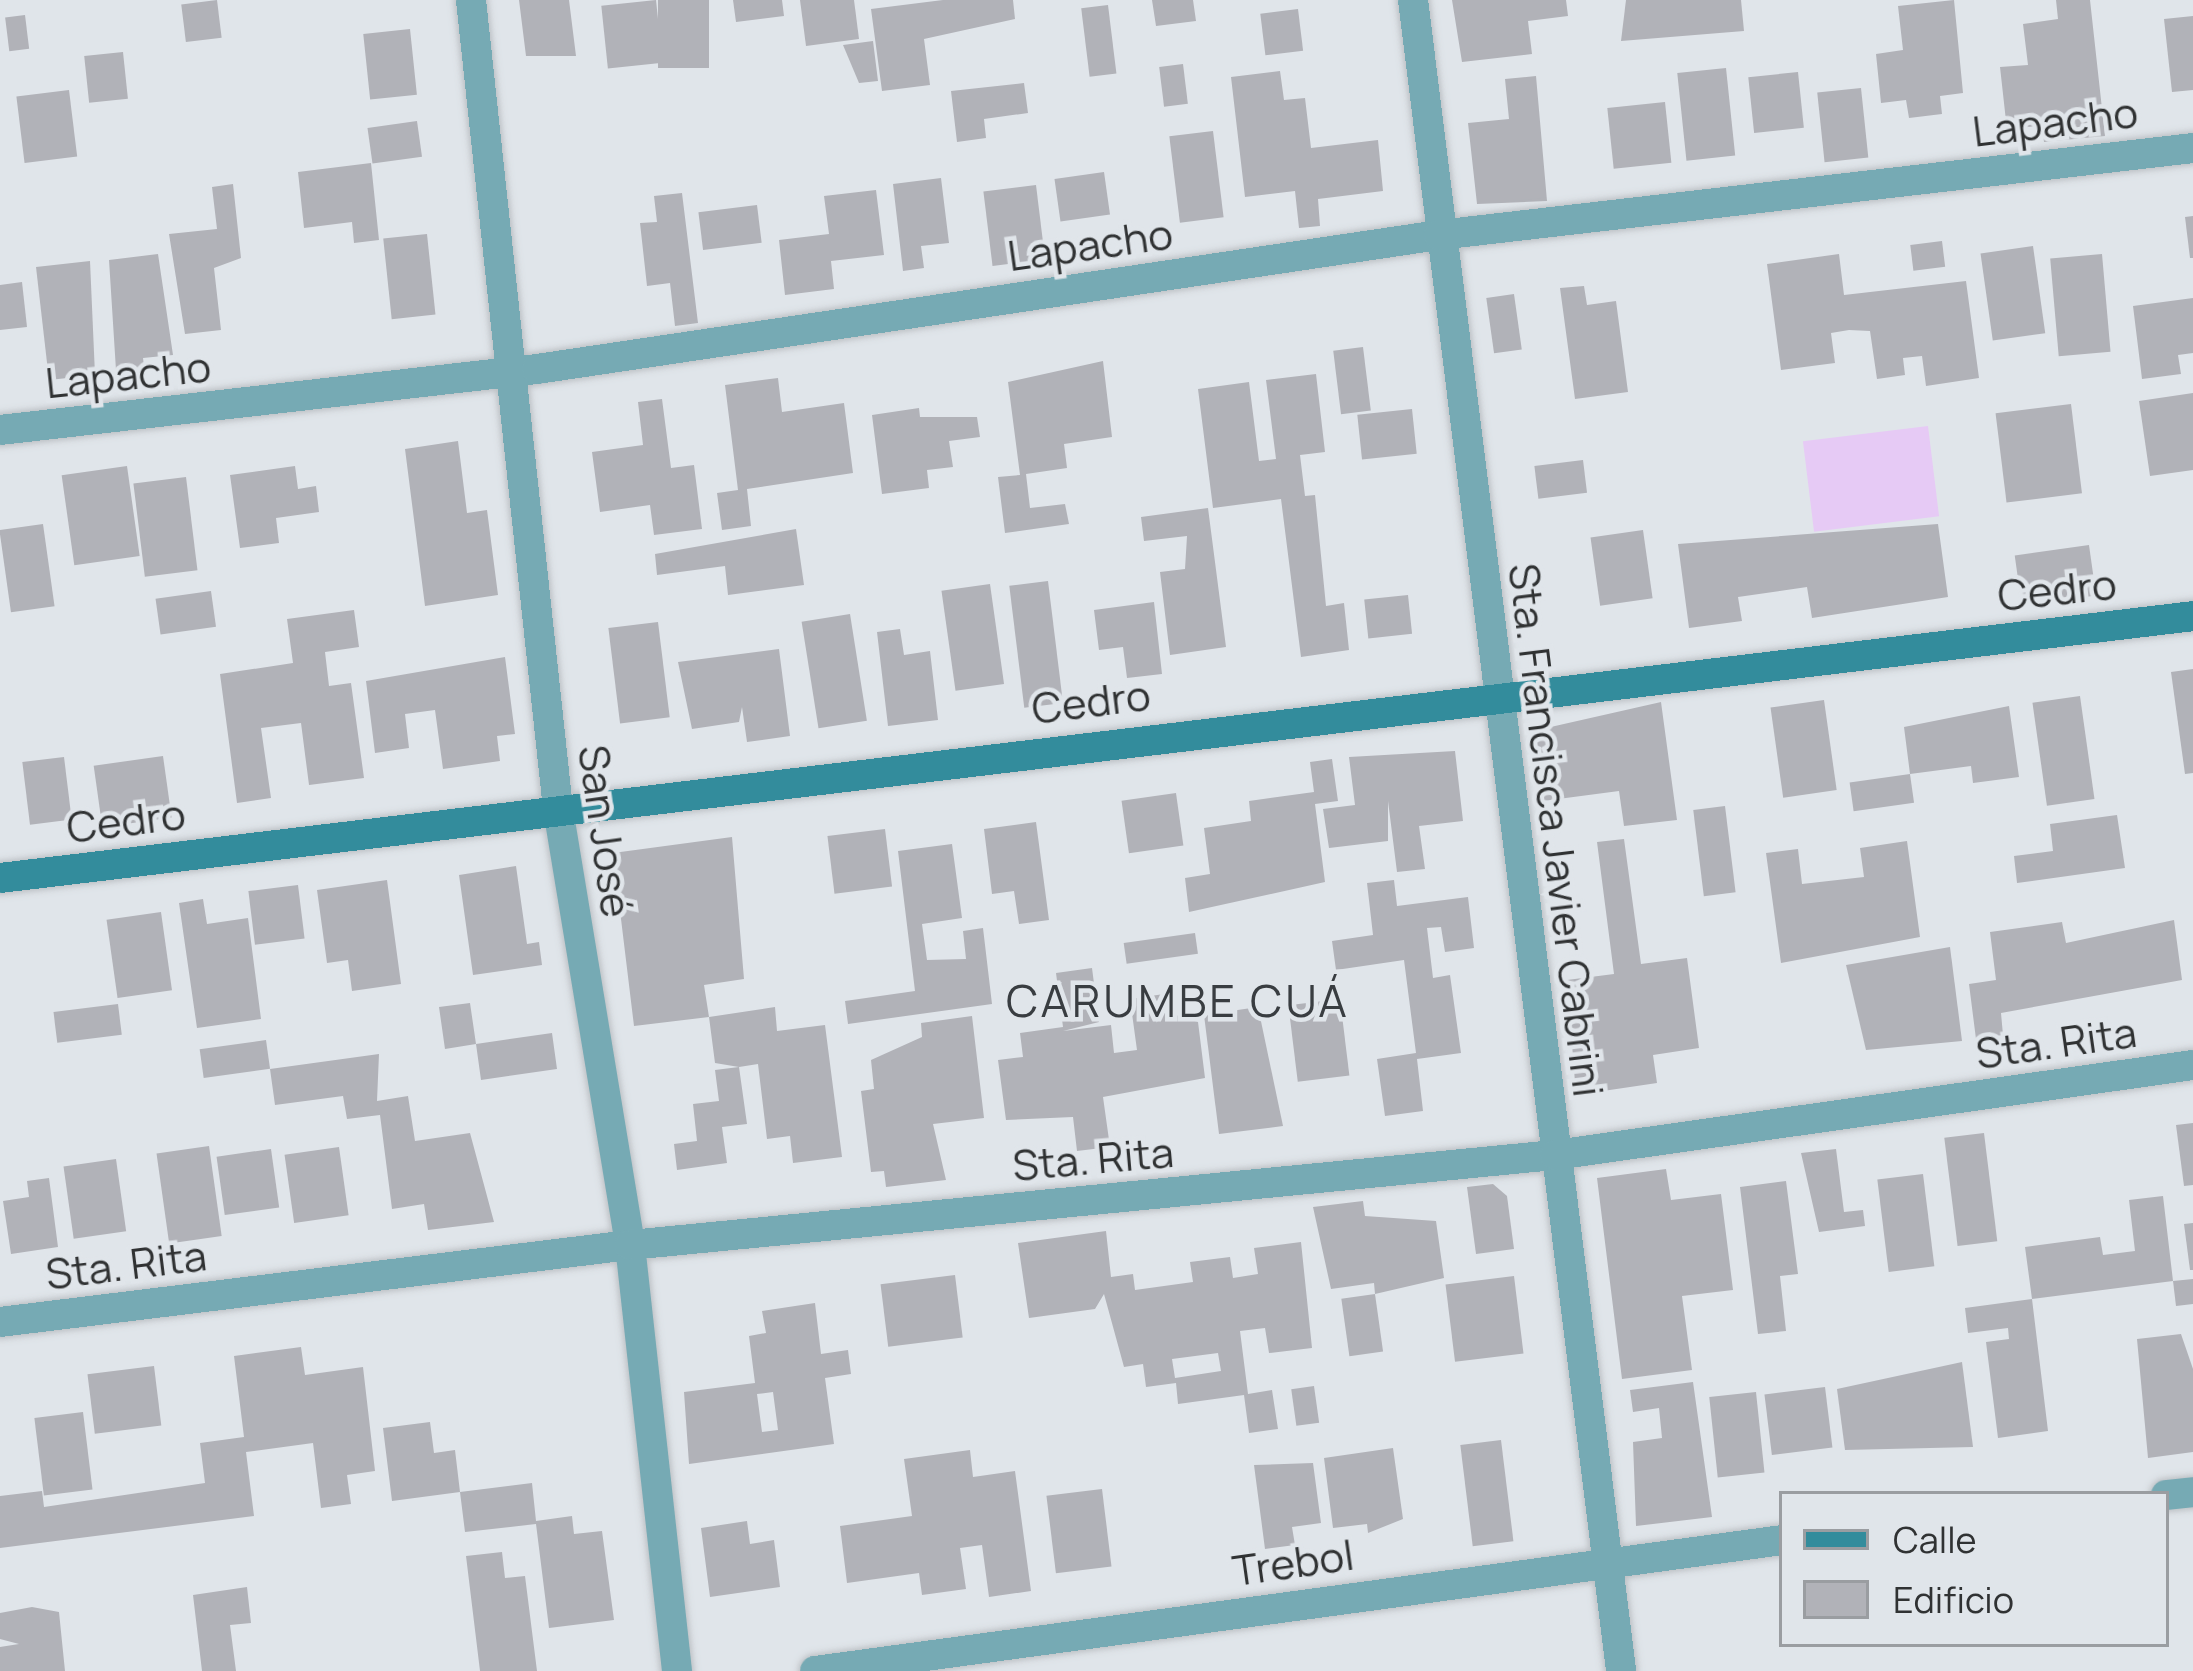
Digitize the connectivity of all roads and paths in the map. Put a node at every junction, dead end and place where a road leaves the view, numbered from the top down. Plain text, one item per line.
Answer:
1 (471, 0) edge
2 (1413, 0) edge
3 (2193, 148) edge
4 (1439, 235) junction
5 (508, 373) junction
6 (0, 430) edge
7 (2193, 616) edge
8 (1497, 693) junction
9 (558, 809) junction
10 (0, 878) edge
11 (2193, 1065) edge
12 (1556, 1155) junction
13 (630, 1245) junction
14 (0, 1322) edge
15 (1779, 1540) edge
16 (1610, 1560) junction
17 (676, 1671) edge
18 (815, 1671) edge
19 (1621, 1671) edge

1 - 5 street, San José
2 - 4 street, Sta. Francisca Javier Cabrini
3 - 4 street, Lapacho
4 - 5 street, Lapacho
4 - 8 street, Sta. Francisca Javier Cabrini
5 - 6 street, Lapacho
5 - 9 street, San José
7 - 8 street, Cedro
8 - 9 street, Cedro
8 - 12 street, Sta. Francisca Javier Cabrini
9 - 10 street, Cedro
9 - 13 street, San José
11 - 12 street, Sta. Rita
12 - 13 street, Sta. Rita
12 - 16 street, Sta. Francisca Javier Cabrini
13 - 14 street, Sta. Rita
13 - 17 street, San José
15 - 16 street, Trebol
16 - 18 street, Trebol
16 - 19 street, Sta. Francisca Javier Cabrini

